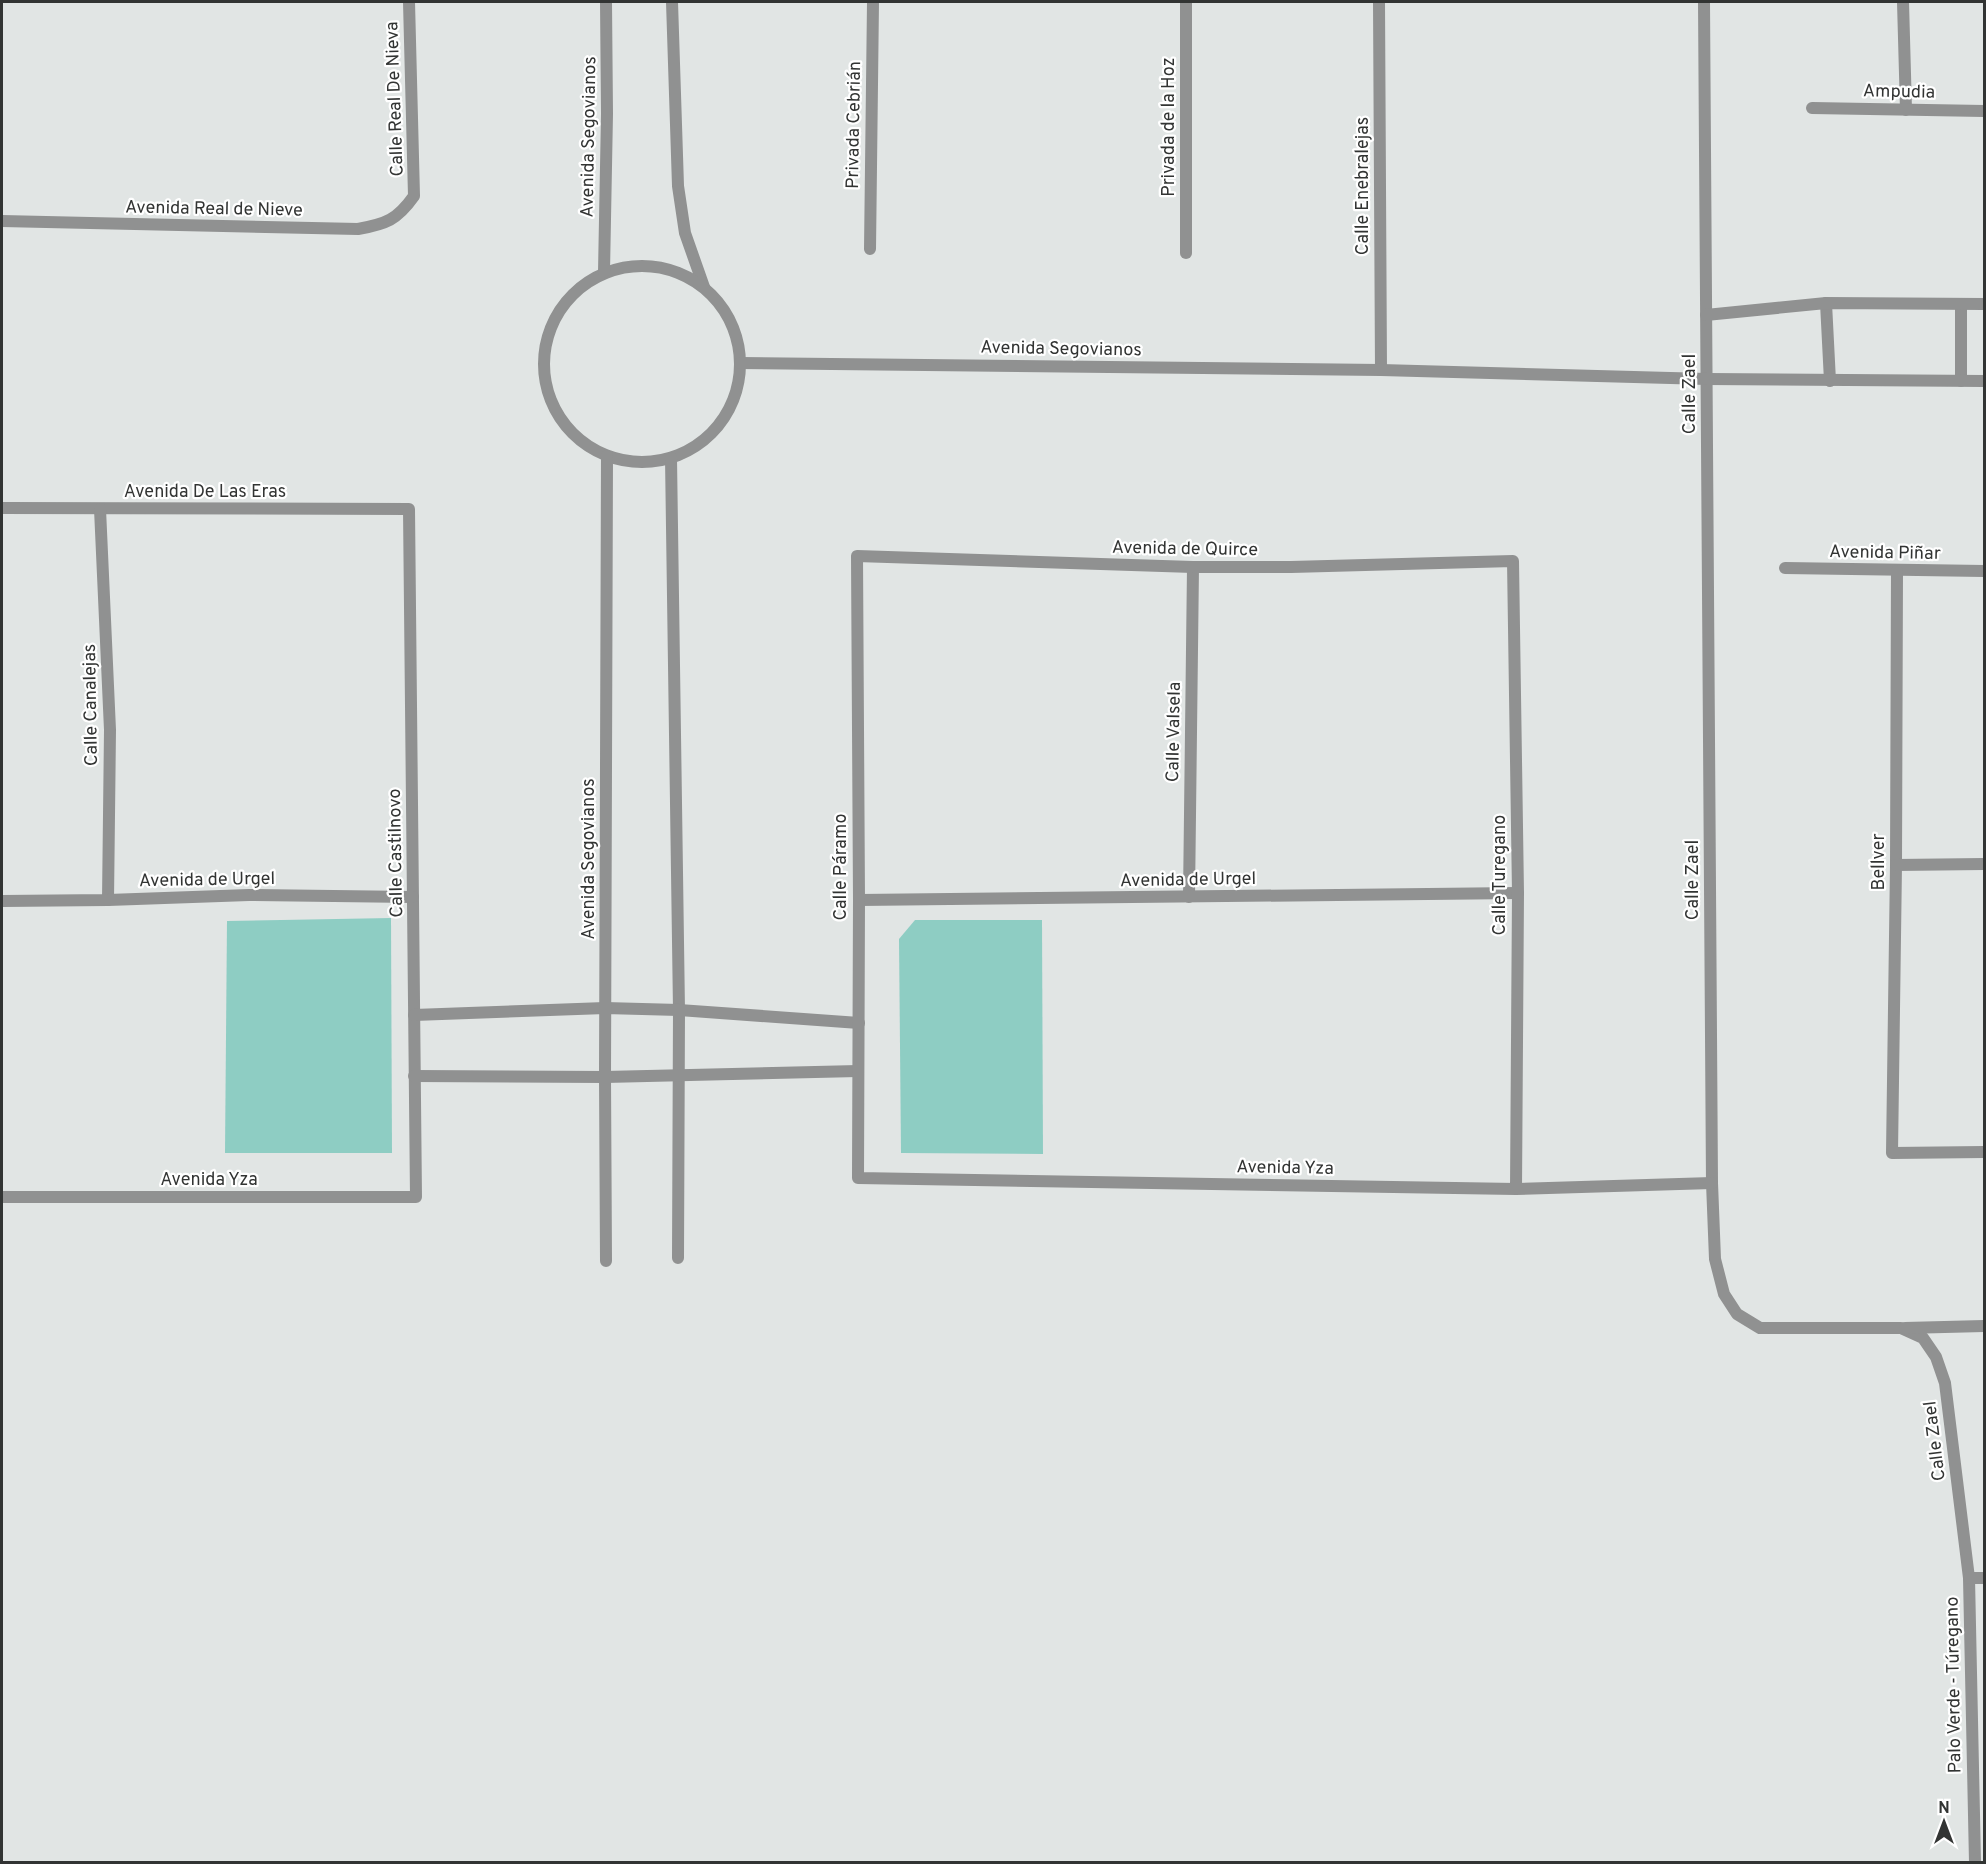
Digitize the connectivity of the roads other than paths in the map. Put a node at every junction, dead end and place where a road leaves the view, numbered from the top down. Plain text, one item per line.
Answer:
1 (409, 2) edge
2 (606, 2) edge
3 (672, 2) edge
4 (873, 2) edge
5 (1186, 2) edge
6 (1379, 2) edge
7 (1704, 2) edge
8 (1903, 2) edge
9 (1812, 108) dead end
10 (1906, 110) junction
11 (1984, 111) edge
12 (414, 196) joint
13 (2, 221) edge
14 (870, 249) dead end
15 (1186, 253) dead end
16 (604, 272) junction
17 (704, 287) junction
18 (1826, 303) junction
19 (1984, 304) edge
20 (1961, 305) junction
21 (1706, 315) junction
22 (740, 363) junction
23 (1381, 370) junction
24 (1707, 379) junction
25 (1830, 381) junction
26 (1961, 381) junction
27 (1984, 381) edge
28 (607, 456) junction
29 (671, 458) junction
30 (2, 508) edge
31 (100, 509) junction
32 (409, 509) joint
33 (857, 556) joint
34 (1513, 561) joint
35 (1193, 567) junction
36 (1785, 568) dead end
37 (1897, 571) junction
38 (1984, 572) edge
39 (1984, 864) edge
40 (1896, 865) junction
41 (1518, 893) junction
42 (413, 897) junction
43 (1189, 897) junction
44 (108, 900) junction
45 (859, 900) junction
46 (2, 901) edge
47 (605, 1008) junction
48 (679, 1010) junction
49 (414, 1015) junction
50 (859, 1023) junction
51 (858, 1071) junction
52 (678, 1074) junction
53 (414, 1076) junction
54 (605, 1077) junction
55 (1984, 1152) edge
56 (858, 1178) joint
57 (1712, 1183) junction
58 (1516, 1189) junction
59 (2, 1197) edge
60 (416, 1197) joint
61 (678, 1258) dead end
62 (606, 1261) dead end
63 (1984, 1326) edge
64 (1901, 1328) junction
65 (1968, 1578) junction
66 (1984, 1578) edge
67 (1978, 1855) edge

1 - 12 street, Calle Real De Nieva
2 - 16 street, Avenida Segovianos
3 - 17 street
4 - 14 street, Privada Cebrián
5 - 15 street, Privada de la Hoz
6 - 23 street, Calle Enebralejas
7 - 21 street, Calle Zael
8 - 10 street
9 - 10 street, Ampudia
10 - 11 street, Ampudia
12 - 13 street, Avenida Real de Nieve
16 - 17 street
16 - 28 street
17 - 22 street
18 - 20 street
18 - 21 street
18 - 25 street
19 - 20 street
20 - 26 street
21 - 24 street, Calle Zael
22 - 23 street, Avenida Segovianos
22 - 29 street
23 - 24 street, Avenida Segovianos
24 - 25 street, Avenida Segovianos
24 - 57 street, Calle Zael
25 - 26 street, Avenida Segovianos
26 - 27 street, Avenida Segovianos
28 - 29 street
28 - 47 street, Avenida Segovianos
29 - 48 street
30 - 31 street, Avenida De Las Eras
31 - 32 street, Avenida De Las Eras
31 - 44 street, Calle Canalejas
32 - 42 street, Calle Castilnovo
33 - 35 street, Avenida de Quirce
33 - 45 street, Calle Páramo
34 - 35 street, Avenida de Quirce
34 - 41 street, Calle Turegano
35 - 43 street, Calle Valsela
36 - 37 street, Avenida Piñar
37 - 38 street, Avenida Piñar
37 - 40 street, Bellver
39 - 40 street
40 - 55 street, Bellver
41 - 43 street, Avenida de Urgel
41 - 58 street, Calle Turegano
42 - 44 street, Avenida de Urgel
42 - 49 street, Calle Castilnovo
43 - 45 street, Avenida de Urgel
44 - 46 street, Avenida de Urgel
45 - 50 street, Calle Páramo
47 - 48 street
47 - 49 street
47 - 54 street, Avenida Segovianos
48 - 50 street
48 - 52 street
49 - 53 street, Calle Castilnovo
50 - 51 street, Calle Páramo
51 - 52 street
51 - 56 street, Calle Páramo
52 - 54 street
52 - 61 street
53 - 54 street
53 - 60 street, Calle Castilnovo
54 - 62 street, Avenida Segovianos
56 - 58 street, Avenida Yza
57 - 58 street, Avenida Yza
57 - 64 street, Calle Zael
59 - 60 street, Avenida Yza
63 - 64 street
64 - 65 street, Calle Zael
65 - 66 street
65 - 67 street, Palo Verde - Túregano

